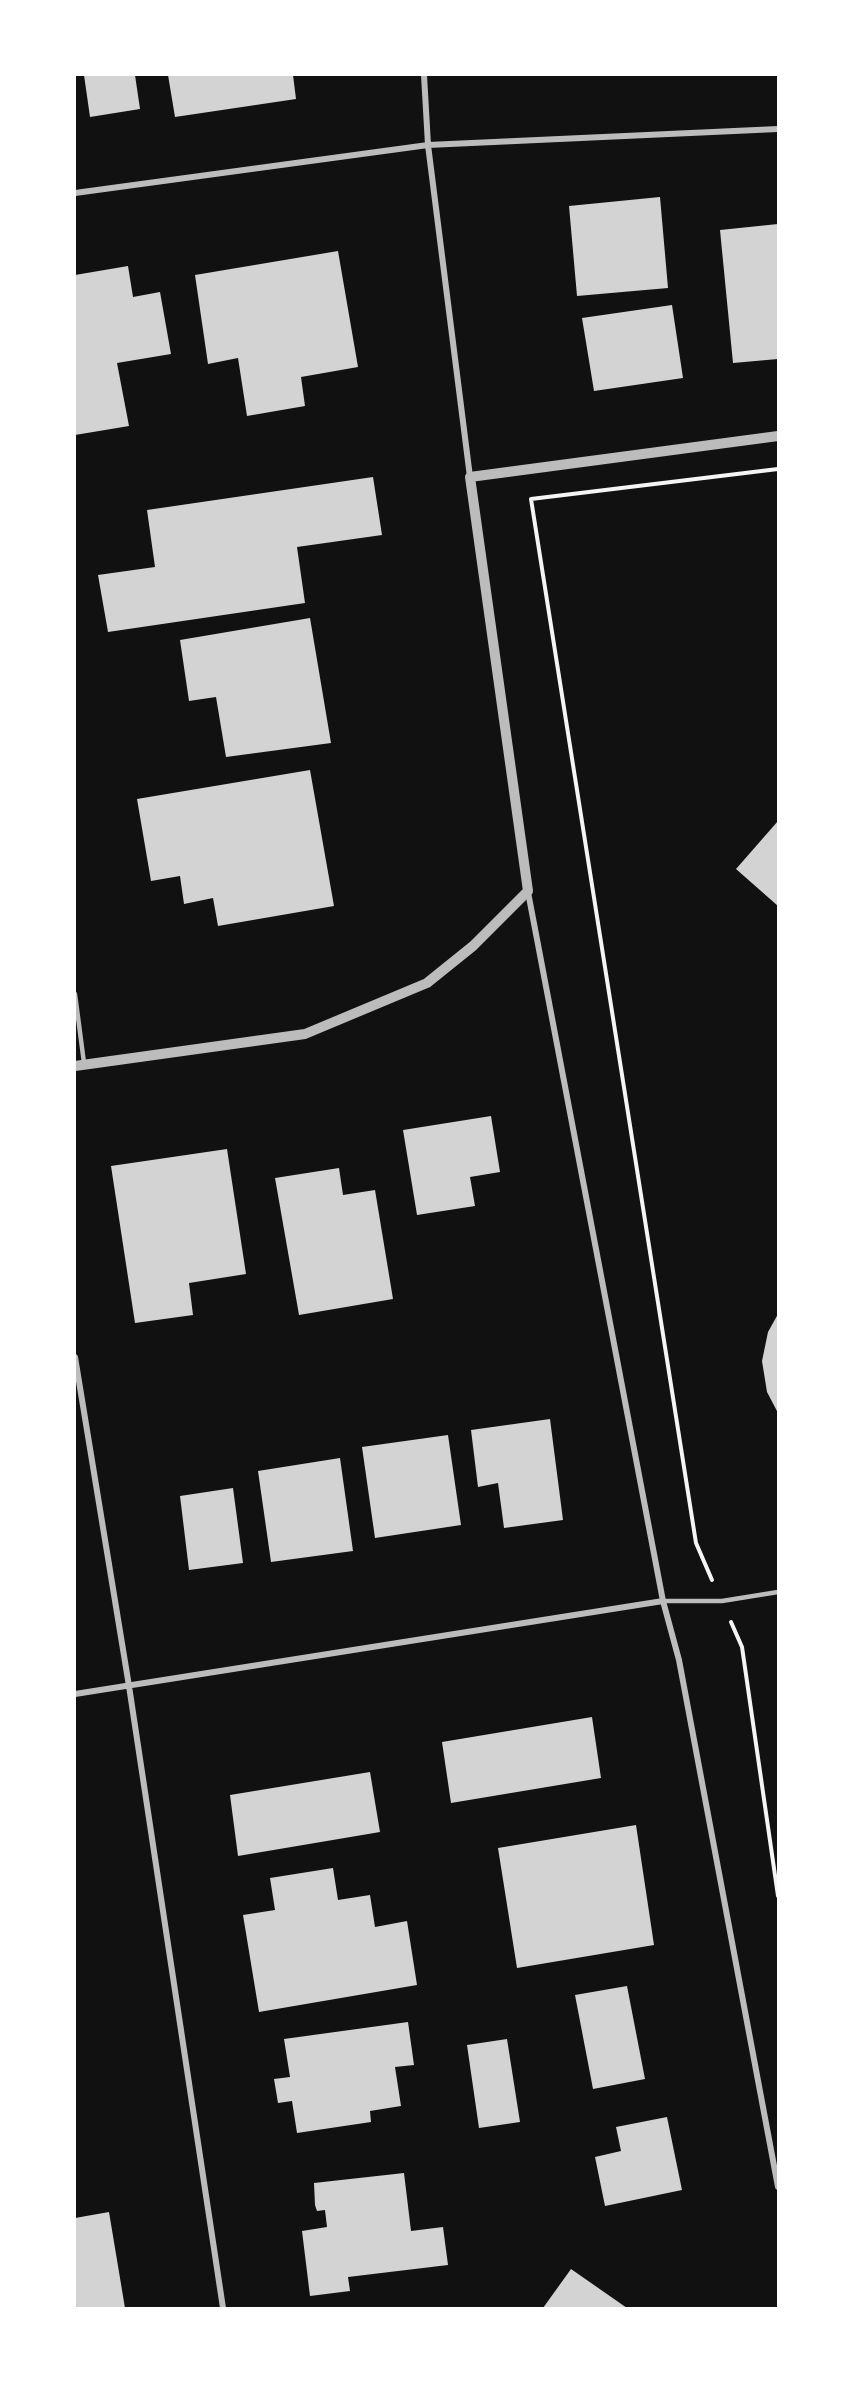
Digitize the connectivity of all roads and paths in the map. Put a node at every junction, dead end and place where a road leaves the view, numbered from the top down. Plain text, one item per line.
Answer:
1 (424, 75) edge
2 (778, 129) edge
3 (428, 145) junction
4 (75, 193) edge
5 (778, 436) edge
6 (778, 469) edge
7 (470, 477) junction
8 (528, 891) junction
9 (75, 994) edge
10 (80, 1066) edge
11 (75, 1358) edge
12 (778, 1593) edge
13 (663, 1601) junction
14 (722, 1601) junction
15 (129, 1686) junction
16 (75, 1694) edge
17 (778, 1896) edge
18 (778, 2187) edge
19 (223, 2308) edge

1 - 3 street
2 - 3 street
3 - 4 street
3 - 7 street
5 - 7 street
6 - 14 path
7 - 8 street
8 - 10 street
8 - 13 street
9 - 10 lane
11 - 15 street
12 - 14 lane
13 - 14 lane
13 - 15 street
13 - 18 street
14 - 17 path
15 - 16 street
15 - 19 street

